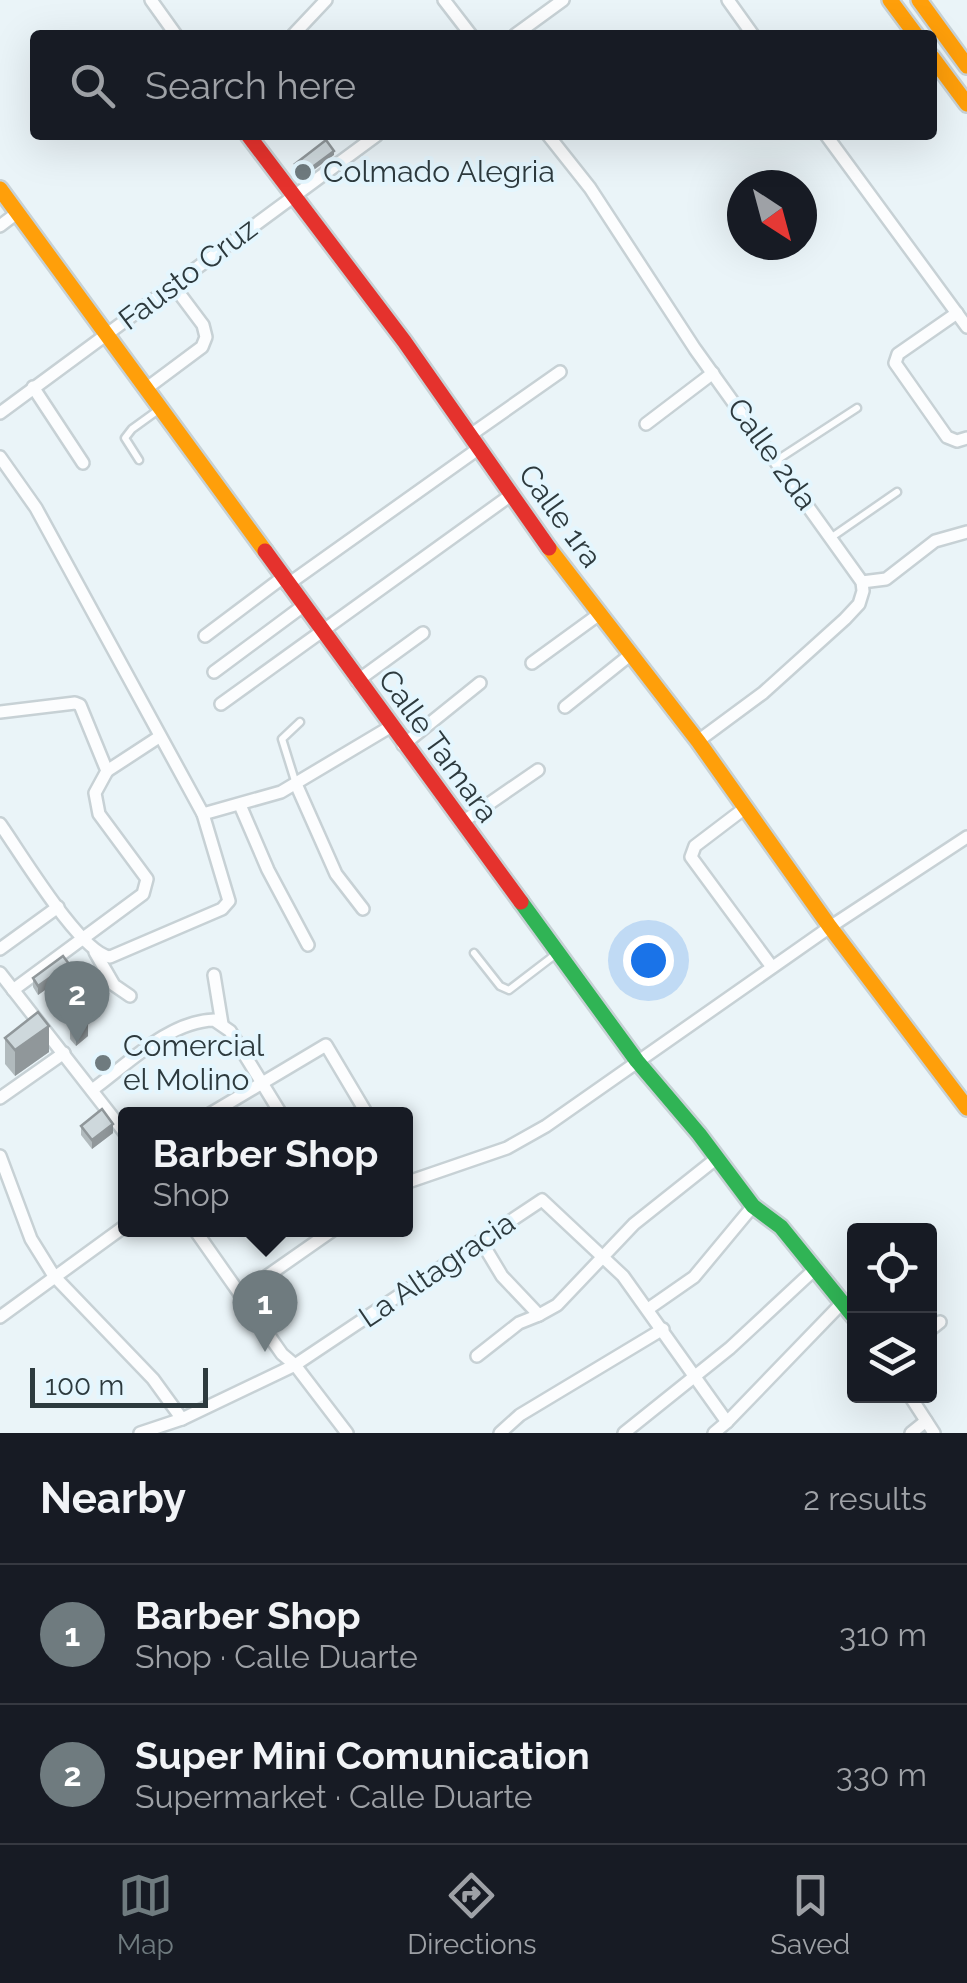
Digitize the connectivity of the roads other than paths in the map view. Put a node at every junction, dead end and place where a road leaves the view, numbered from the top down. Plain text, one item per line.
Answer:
1 (151, 0) edge
2 (326, 0) edge
3 (444, 0) edge
4 (563, 0) edge
5 (728, 0) edge
6 (890, 0) edge
7 (919, 0) edge
8 (172, 30) edge
9 (299, 30) edge
10 (467, 30) edge
11 (523, 30) edge
12 (749, 30) edge
13 (912, 30) edge
14 (937, 64) edge
15 (967, 66) edge
16 (967, 104) edge
17 (252, 140) edge
18 (370, 140) edge
19 (552, 140) edge
20 (830, 140) edge
21 (0, 189) edge
22 (293, 195) junction
23 (18, 213) junction
24 (0, 226) edge
25 (173, 285) junction
26 (957, 313) junction
27 (967, 327) edge
28 (108, 335) junction
29 (560, 372) dead end
30 (713, 373) junction
31 (33, 387) junction
32 (147, 388) junction
33 (161, 408) junction
34 (857, 408) dead end
35 (0, 414) edge
36 (646, 424) dead end
37 (967, 438) edge
38 (473, 443) junction
39 (0, 457) edge
40 (139, 460) dead end
41 (778, 460) junction
42 (84, 463) dead end
43 (897, 492) dead end
44 (511, 495) junction
45 (967, 532) edge
46 (832, 538) junction
47 (285, 582) junction
48 (862, 582) junction
49 (302, 606) junction
50 (598, 615) junction
51 (322, 632) junction
52 (422, 633) dead end
53 (204, 636) dead end
54 (630, 655) junction
55 (532, 663) dead end
56 (214, 672) dead end
57 (357, 681) junction
58 (480, 683) dead end
59 (221, 704) dead end
60 (566, 707) dead end
61 (0, 712) edge
62 (300, 722) dead end
63 (390, 727) junction
64 (159, 738) junction
65 (698, 741) junction
66 (403, 744) junction
67 (538, 770) dead end
68 (107, 771) junction
69 (296, 784) junction
70 (240, 805) junction
71 (744, 808) junction
72 (203, 814) junction
73 (0, 824) edge
74 (461, 824) junction
75 (967, 837) edge
76 (58, 907) junction
77 (363, 909) dead end
78 (830, 927) junction
79 (81, 940) junction
80 (308, 945) dead end
81 (92, 948) junction
82 (0, 949) edge
83 (557, 953) junction
84 (474, 954) dead end
85 (772, 967) junction
86 (0, 972) edge
87 (214, 974) dead end
88 (13, 990) junction
89 (130, 996) dead end
90 (222, 1024) junction
91 (64, 1054) junction
92 (637, 1061) junction
93 (262, 1083) junction
94 (92, 1090) junction
95 (0, 1098) edge
96 (222, 1107) edge
97 (277, 1107) edge
98 (363, 1107) edge
99 (967, 1108) edge
100 (118, 1123) edge
101 (0, 1156) edge
102 (717, 1158) junction
103 (413, 1180) edge
104 (753, 1206) junction
105 (118, 1231) edge
106 (201, 1237) edge
107 (324, 1237) edge
108 (481, 1241) junction
109 (603, 1258) junction
110 (815, 1268) junction
111 (54, 1276) junction
112 (240, 1294) junction
113 (842, 1302) junction
114 (648, 1309) junction
115 (851, 1313) edge
116 (539, 1315) junction
117 (0, 1317) edge
118 (663, 1329) junction
119 (477, 1356) dead end
120 (295, 1365) junction
121 (694, 1379) junction
122 (914, 1403) edge
123 (182, 1419) junction
124 (926, 1421) junction
125 (727, 1422) junction
126 (140, 1433) edge
127 (347, 1433) edge
128 (500, 1433) edge
129 (624, 1433) edge
130 (714, 1433) edge
131 (911, 1433) edge
132 (934, 1433) edge

1 - 8 street
2 - 9 street
3 - 10 street
4 - 11 street
5 - 12 street
6 - 13 street
7 - 15 street
14 - 16 street
17 - 22 street, Calle 1ra
18 - 22 street, Fausto Cruz
19 - 30 street, Calle 2da
20 - 26 street
21 - 23 street, Calle Tamara
22 - 25 street, Fausto Cruz
22 - 38 street, Calle 1ra
23 - 24 street
23 - 28 street, Calle Tamara
25 - 28 street, Fausto Cruz
25 - 32 street
26 - 27 street
26 - 37 street
28 - 31 street, Fausto Cruz
28 - 32 street, Calle Tamara
29 - 38 street
30 - 36 street
30 - 41 street, Calle 2da
31 - 35 street, Fausto Cruz
31 - 42 street
32 - 33 street, Calle Tamara
33 - 40 lane
33 - 47 street, Calle Tamara
34 - 41 lane
38 - 44 street, Calle 1ra
38 - 47 street
39 - 64 street
41 - 46 street, Calle 2da
43 - 46 lane
44 - 50 street, Calle 1ra
44 - 51 street
45 - 48 street
46 - 48 street, Calle 2da
47 - 49 street, Calle Tamara
47 - 53 street
48 - 65 street
49 - 51 street, Calle Tamara
49 - 56 street
50 - 54 street, Calle 1ra
50 - 55 street
51 - 57 street, Calle Tamara
51 - 59 street
52 - 57 street
54 - 60 street
54 - 65 street, Calle 1ra
57 - 63 street, Calle Tamara
58 - 66 street
61 - 68 street
62 - 69 lane
63 - 66 street, Calle Tamara
63 - 69 street
64 - 68 street
64 - 72 street
65 - 71 street, Calle 1ra
66 - 74 street, Calle Tamara
67 - 74 street
68 - 79 street
69 - 70 street
69 - 77 street
70 - 72 street
70 - 80 street
71 - 78 street, Calle 1ra
71 - 85 street
72 - 81 street
73 - 76 street
74 - 83 street, Calle Tamara
75 - 78 street
76 - 79 street
76 - 82 street
78 - 85 street
78 - 99 street, Calle 1ra
79 - 81 street
79 - 88 street
81 - 89 street
83 - 84 lane
83 - 92 street, Calle Tamara
85 - 92 street
86 - 88 street
87 - 90 street
88 - 91 street
90 - 93 street
90 - 94 street
91 - 94 street
91 - 95 street
92 - 102 street, Calle Tamara
92 - 103 street
93 - 96 street
93 - 97 street
93 - 98 street
94 - 100 street
101 - 111 street
102 - 104 street, Calle Tamara
102 - 109 street
104 - 110 street, Calle Tamara
104 - 114 street
105 - 111 street
106 - 112 street
107 - 112 street
108 - 109 street, La Altagracia
108 - 116 street
108 - 120 street, La Altagracia
109 - 114 street, La Altagracia
109 - 116 street
110 - 113 street, Calle Tamara
110 - 121 street
111 - 117 street
111 - 123 street
112 - 120 street
113 - 115 street, Calle Tamara
113 - 125 street
114 - 118 street, La Altagracia
116 - 119 street
118 - 121 street, La Altagracia
118 - 128 street
120 - 123 street, La Altagracia
120 - 127 street
121 - 125 street, La Altagracia
121 - 129 street
122 - 124 street
123 - 126 street, La Altagracia
124 - 131 street
124 - 132 street
125 - 130 street

